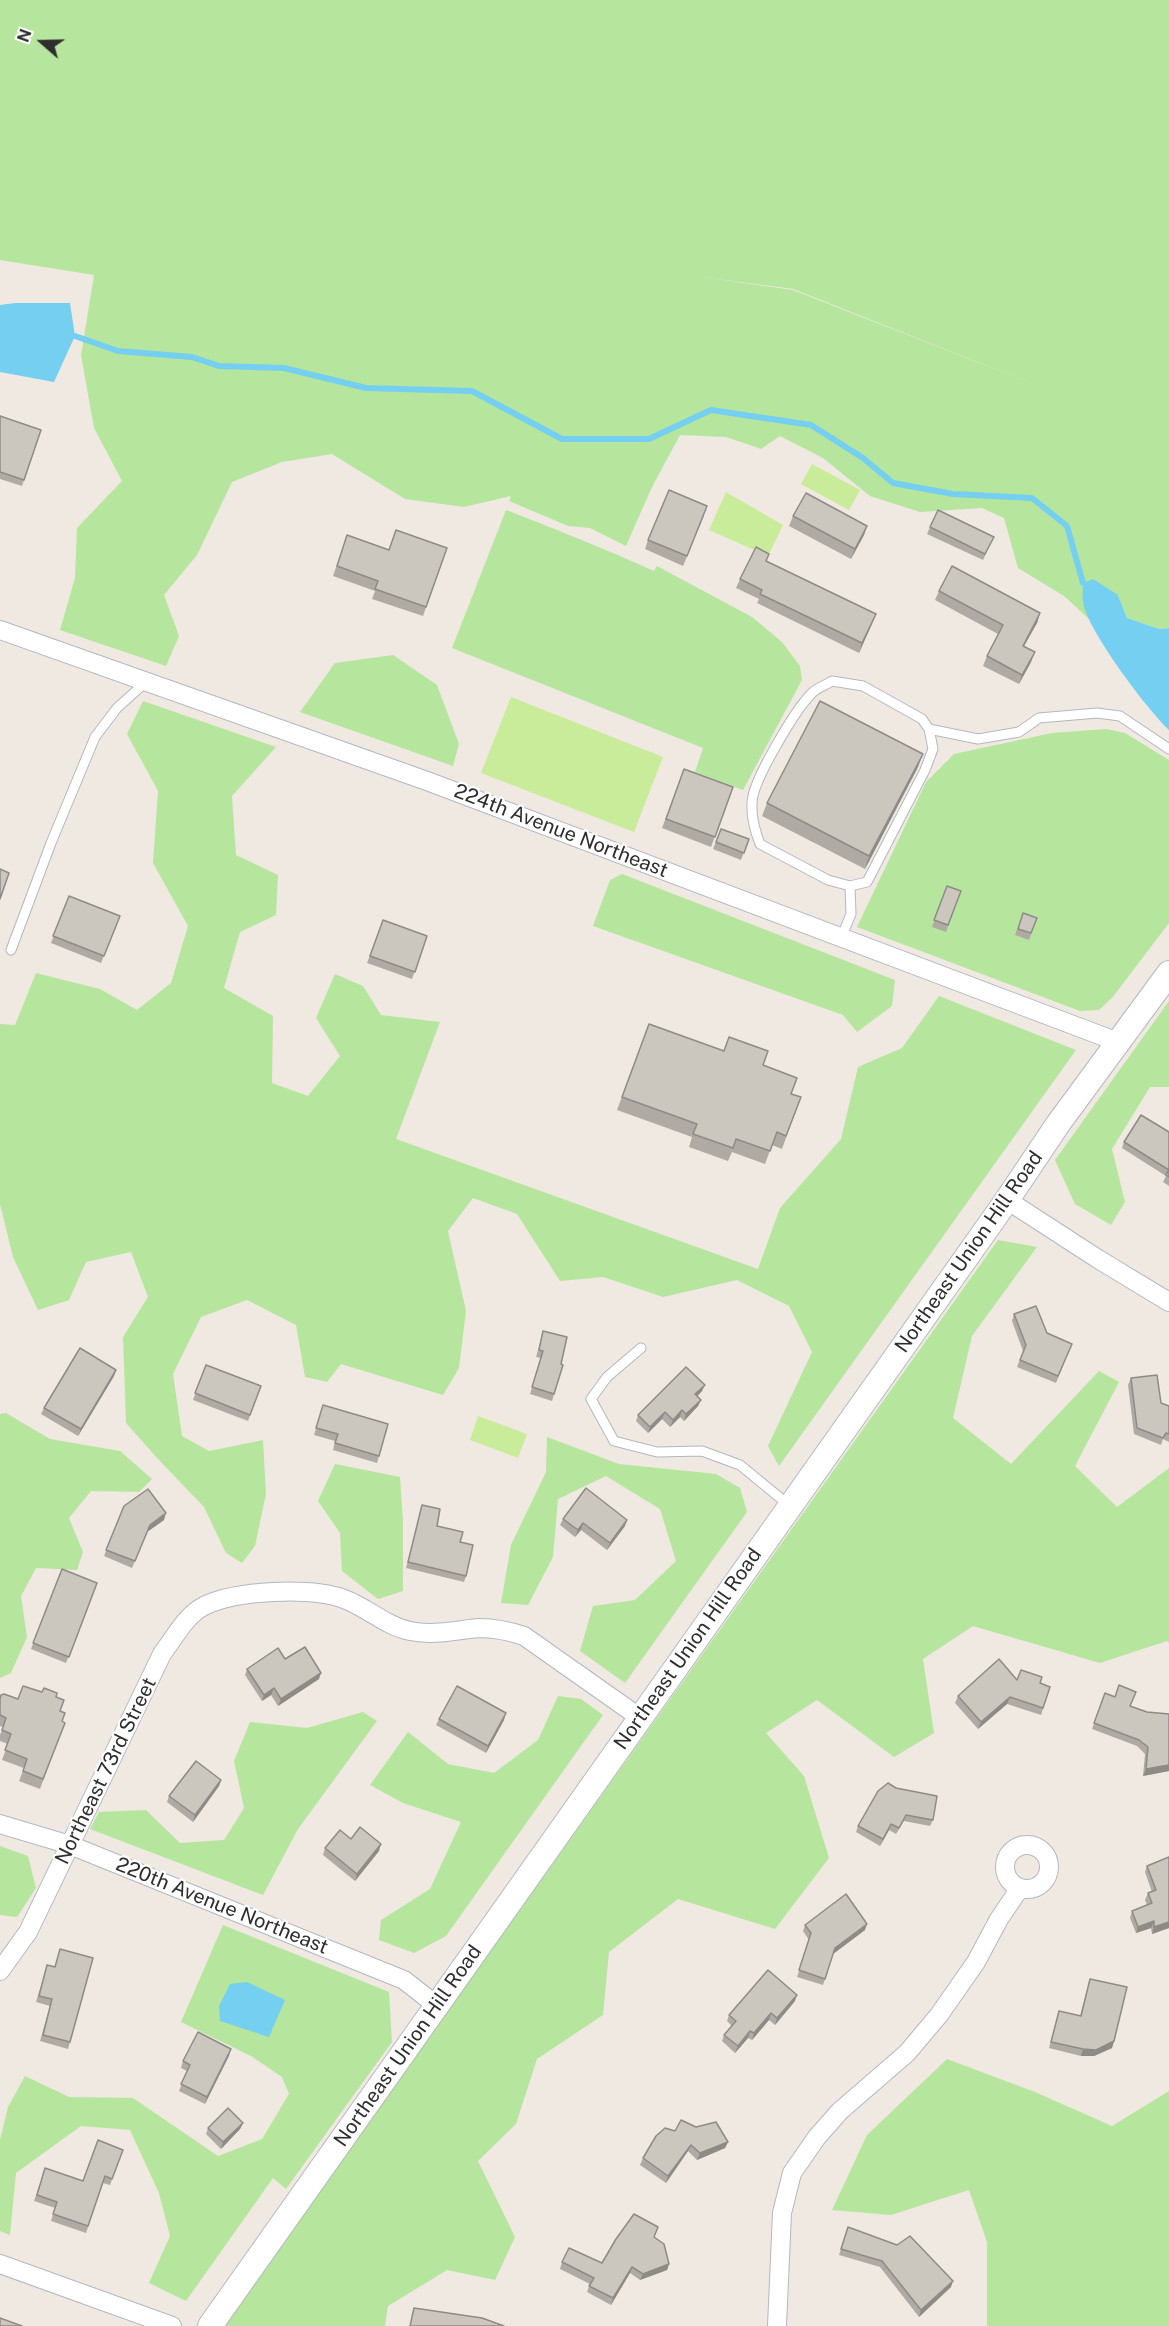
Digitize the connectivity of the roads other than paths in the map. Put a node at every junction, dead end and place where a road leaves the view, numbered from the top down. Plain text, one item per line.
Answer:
1 (0, 630) edge
2 (146, 682) junction
3 (929, 729) junction
4 (1169, 749) edge
5 (850, 886) junction
6 (842, 938) junction
7 (11, 950) dead end
8 (1169, 973) edge
9 (1118, 1042) junction
10 (1008, 1200) junction
11 (1169, 1302) edge
12 (641, 1348) dead end
13 (790, 1506) junction
14 (639, 1717) junction
15 (0, 1824) edge
16 (70, 1845) junction
17 (1020, 1887) dead end
18 (0, 1971) edge
19 (436, 2005) junction
20 (0, 2264) edge
21 (172, 2326) edge
22 (210, 2326) edge
23 (777, 2326) edge

1 - 2 street, 224th Avenue Northeast
2 - 6 street, 224th Avenue Northeast
2 - 7 lane
3 - 4 lane
3 - 5 lane
3 - 5 lane
5 - 6 lane
6 - 9 street, 224th Avenue Northeast
8 - 9 street, Northeast Union Hill Road
9 - 10 street, Northeast Union Hill Road
10 - 11 street
10 - 13 street, Northeast Union Hill Road
12 - 13 lane
13 - 14 street, Northeast Union Hill Road
14 - 16 street, Northeast 73rd Street
14 - 19 street, Northeast Union Hill Road
15 - 16 street, 220th Avenue Northeast
16 - 18 street, Northeast 73rd Street
16 - 19 street, 220th Avenue Northeast
17 - 23 street
19 - 22 street, Northeast Union Hill Road
20 - 21 street

